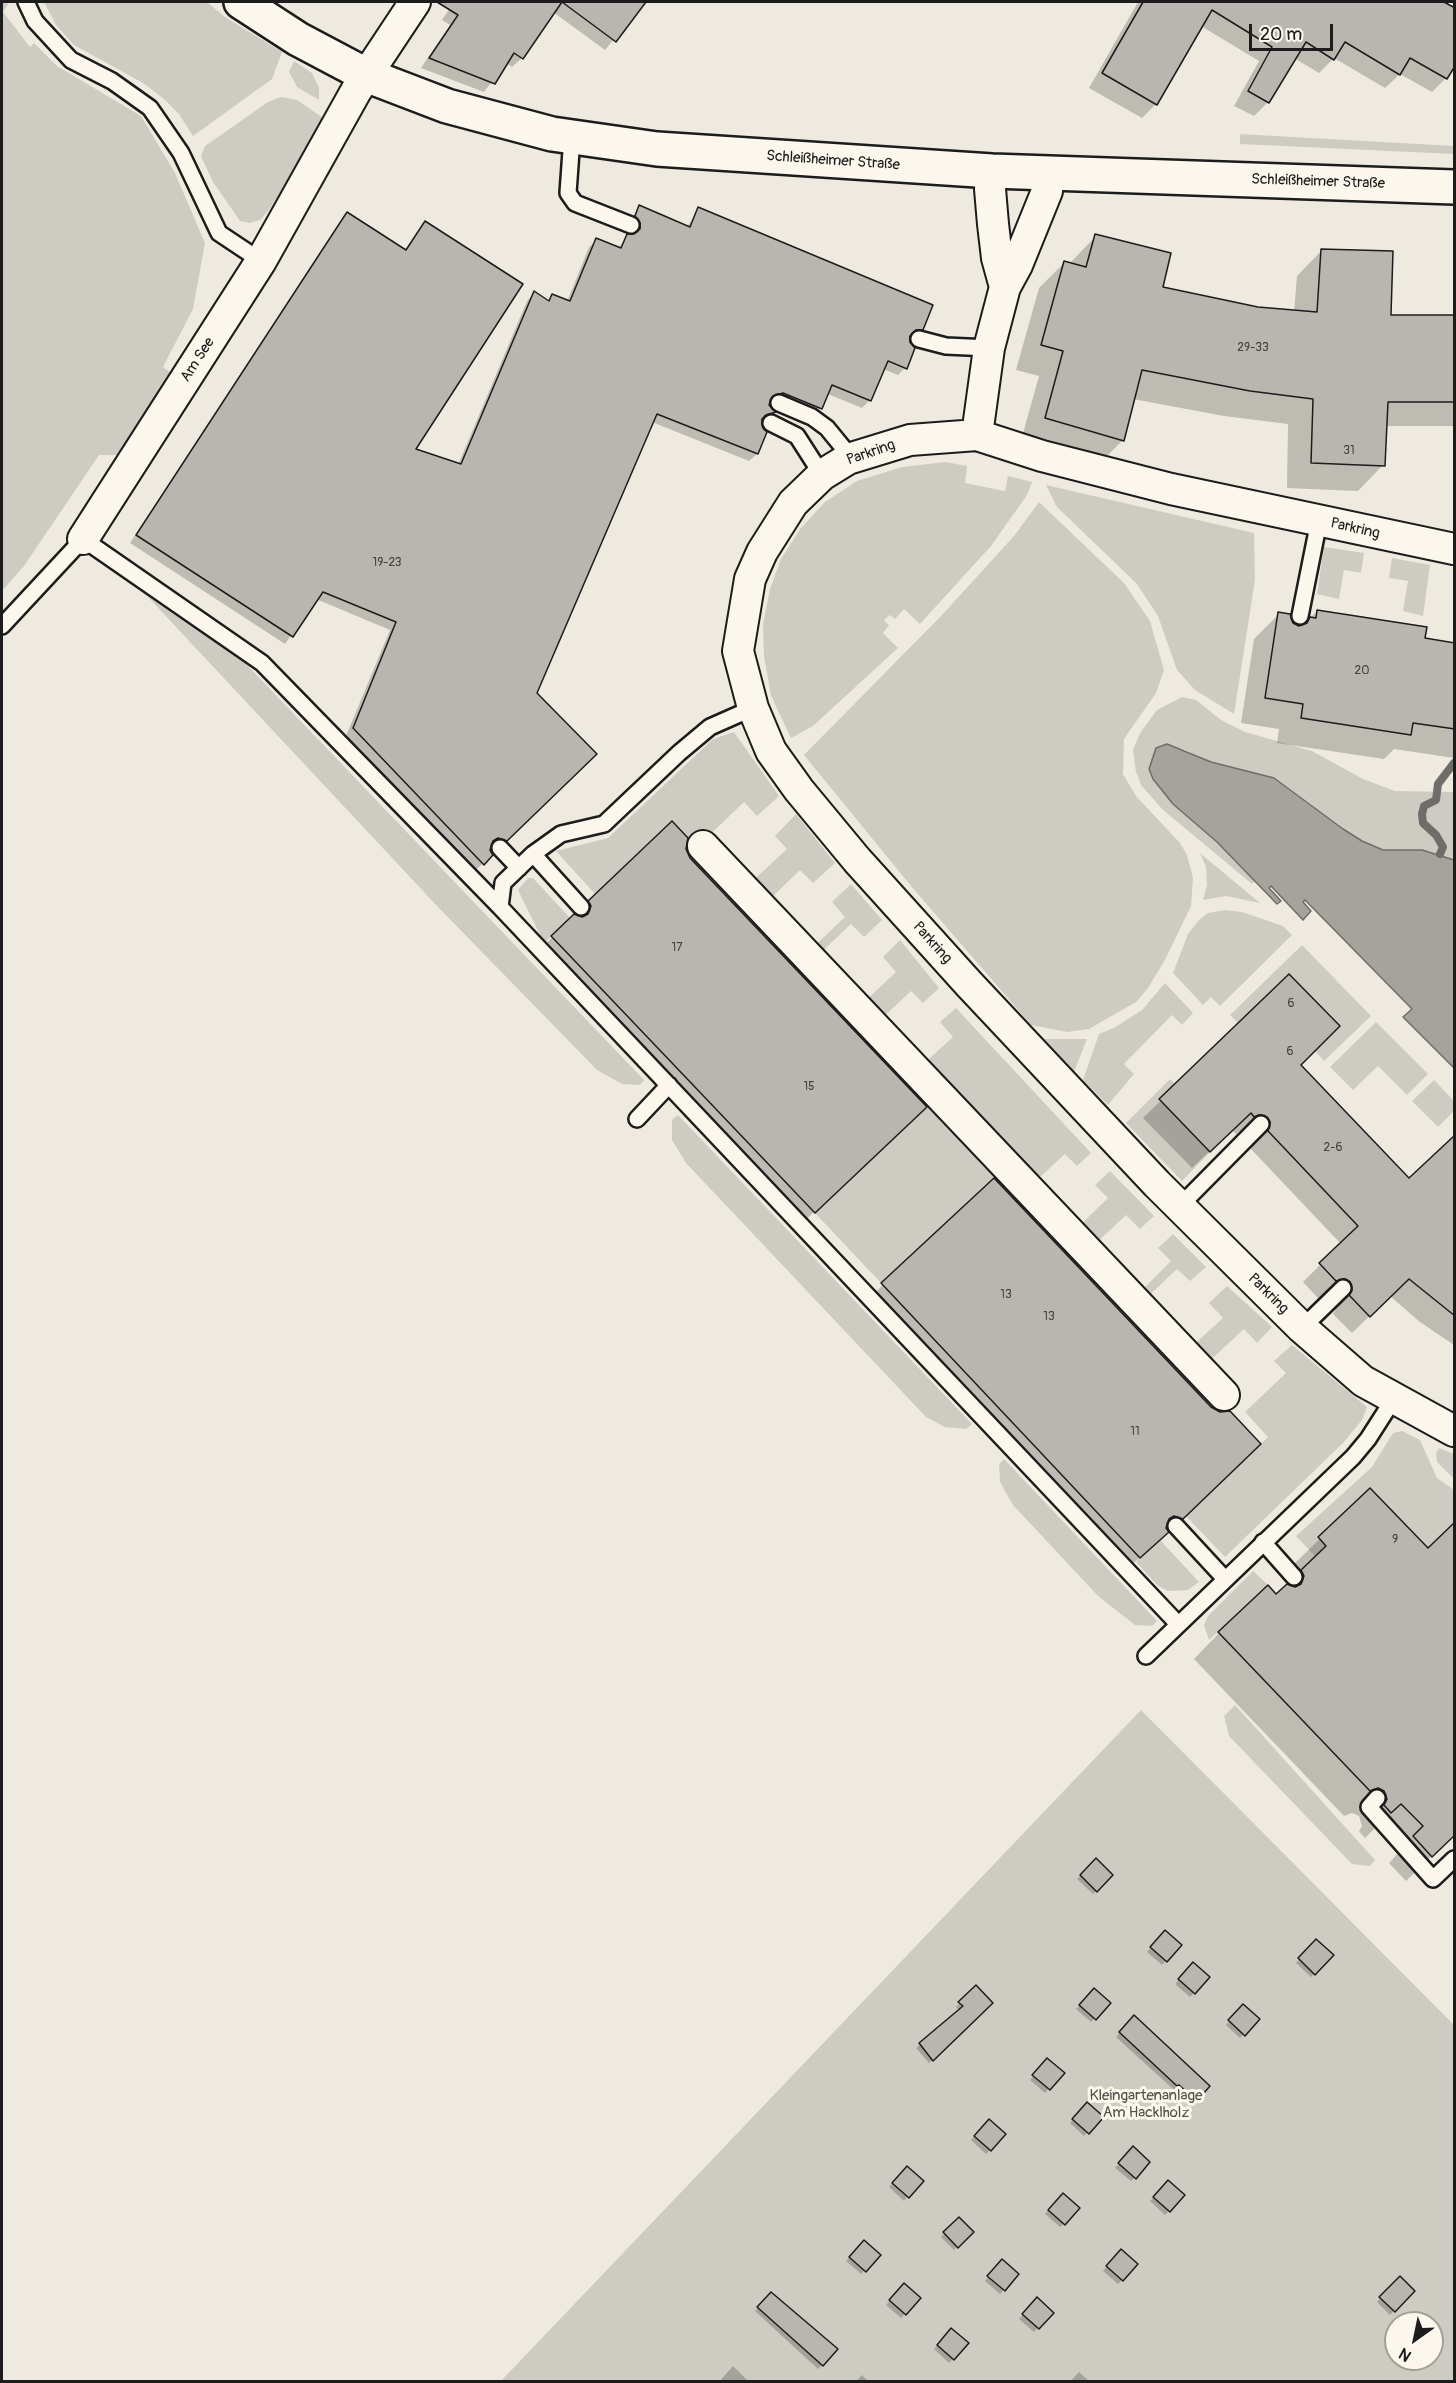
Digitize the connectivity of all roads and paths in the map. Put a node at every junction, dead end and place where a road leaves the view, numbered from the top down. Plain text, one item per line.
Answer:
1 (26, 2) edge
2 (241, 2) edge
3 (415, 2) edge
4 (366, 75) junction
5 (572, 137) junction
6 (992, 171) junction
7 (1049, 173) junction
8 (1455, 187) edge
9 (631, 225) dead end
10 (261, 261) junction
11 (1005, 286) junction
12 (919, 339) dead end
13 (989, 348) junction
14 (779, 403) dead end
15 (771, 423) dead end
16 (977, 435) junction
17 (848, 459) junction
18 (822, 475) junction
19 (1319, 521) junction
20 (83, 539) junction
21 (1455, 549) edge
22 (1300, 616) dead end
23 (2, 626) edge
24 (753, 708) junction
25 (703, 846) dead end
26 (500, 848) dead end
27 (533, 854) junction
28 (519, 868) junction
29 (500, 907) junction
30 (581, 907) dead end
31 (669, 1085) junction
32 (637, 1119) dead end
33 (1261, 1124) dead end
34 (1179, 1207) junction
35 (1343, 1288) dead end
36 (1302, 1328) junction
37 (1224, 1395) dead end
38 (1393, 1400) junction
39 (1455, 1431) edge
40 (1176, 1526) dead end
41 (1263, 1542) junction
42 (1294, 1577) dead end
43 (1225, 1579) junction
44 (1178, 1624) junction
45 (1146, 1656) dead end
46 (1377, 1798) dead end
47 (1455, 1858) edge

1 - 10 lane
2 - 4 street, Schleißheimer Straße
3 - 4 street, Am See
4 - 5 street, Schleißheimer Straße
4 - 10 street, Am See
5 - 6 street, Schleißheimer Straße
5 - 9 lane
6 - 7 street, Schleißheimer Straße
6 - 11 street
7 - 8 street, Schleißheimer Straße
7 - 11 street
10 - 20 street, Am See
11 - 13 street
12 - 13 lane
13 - 16 street
14 - 17 lane
15 - 18 lane
16 - 17 street, Parkring
16 - 19 street, Parkring
17 - 18 street, Parkring
18 - 24 street, Parkring
19 - 21 street, Parkring
19 - 22 lane
20 - 23 lane, Am See
20 - 29 lane
24 - 27 lane
24 - 34 street, Parkring
25 - 37 street
26 - 28 lane
27 - 28 lane
27 - 30 lane
28 - 29 lane
29 - 31 lane
31 - 32 lane
31 - 44 lane
33 - 34 lane
34 - 36 street, Parkring
35 - 36 lane
36 - 38 street, Parkring
38 - 39 street, Parkring
38 - 41 lane
40 - 43 lane
41 - 42 lane
41 - 43 lane
43 - 44 lane
44 - 45 lane
46 - 47 lane

